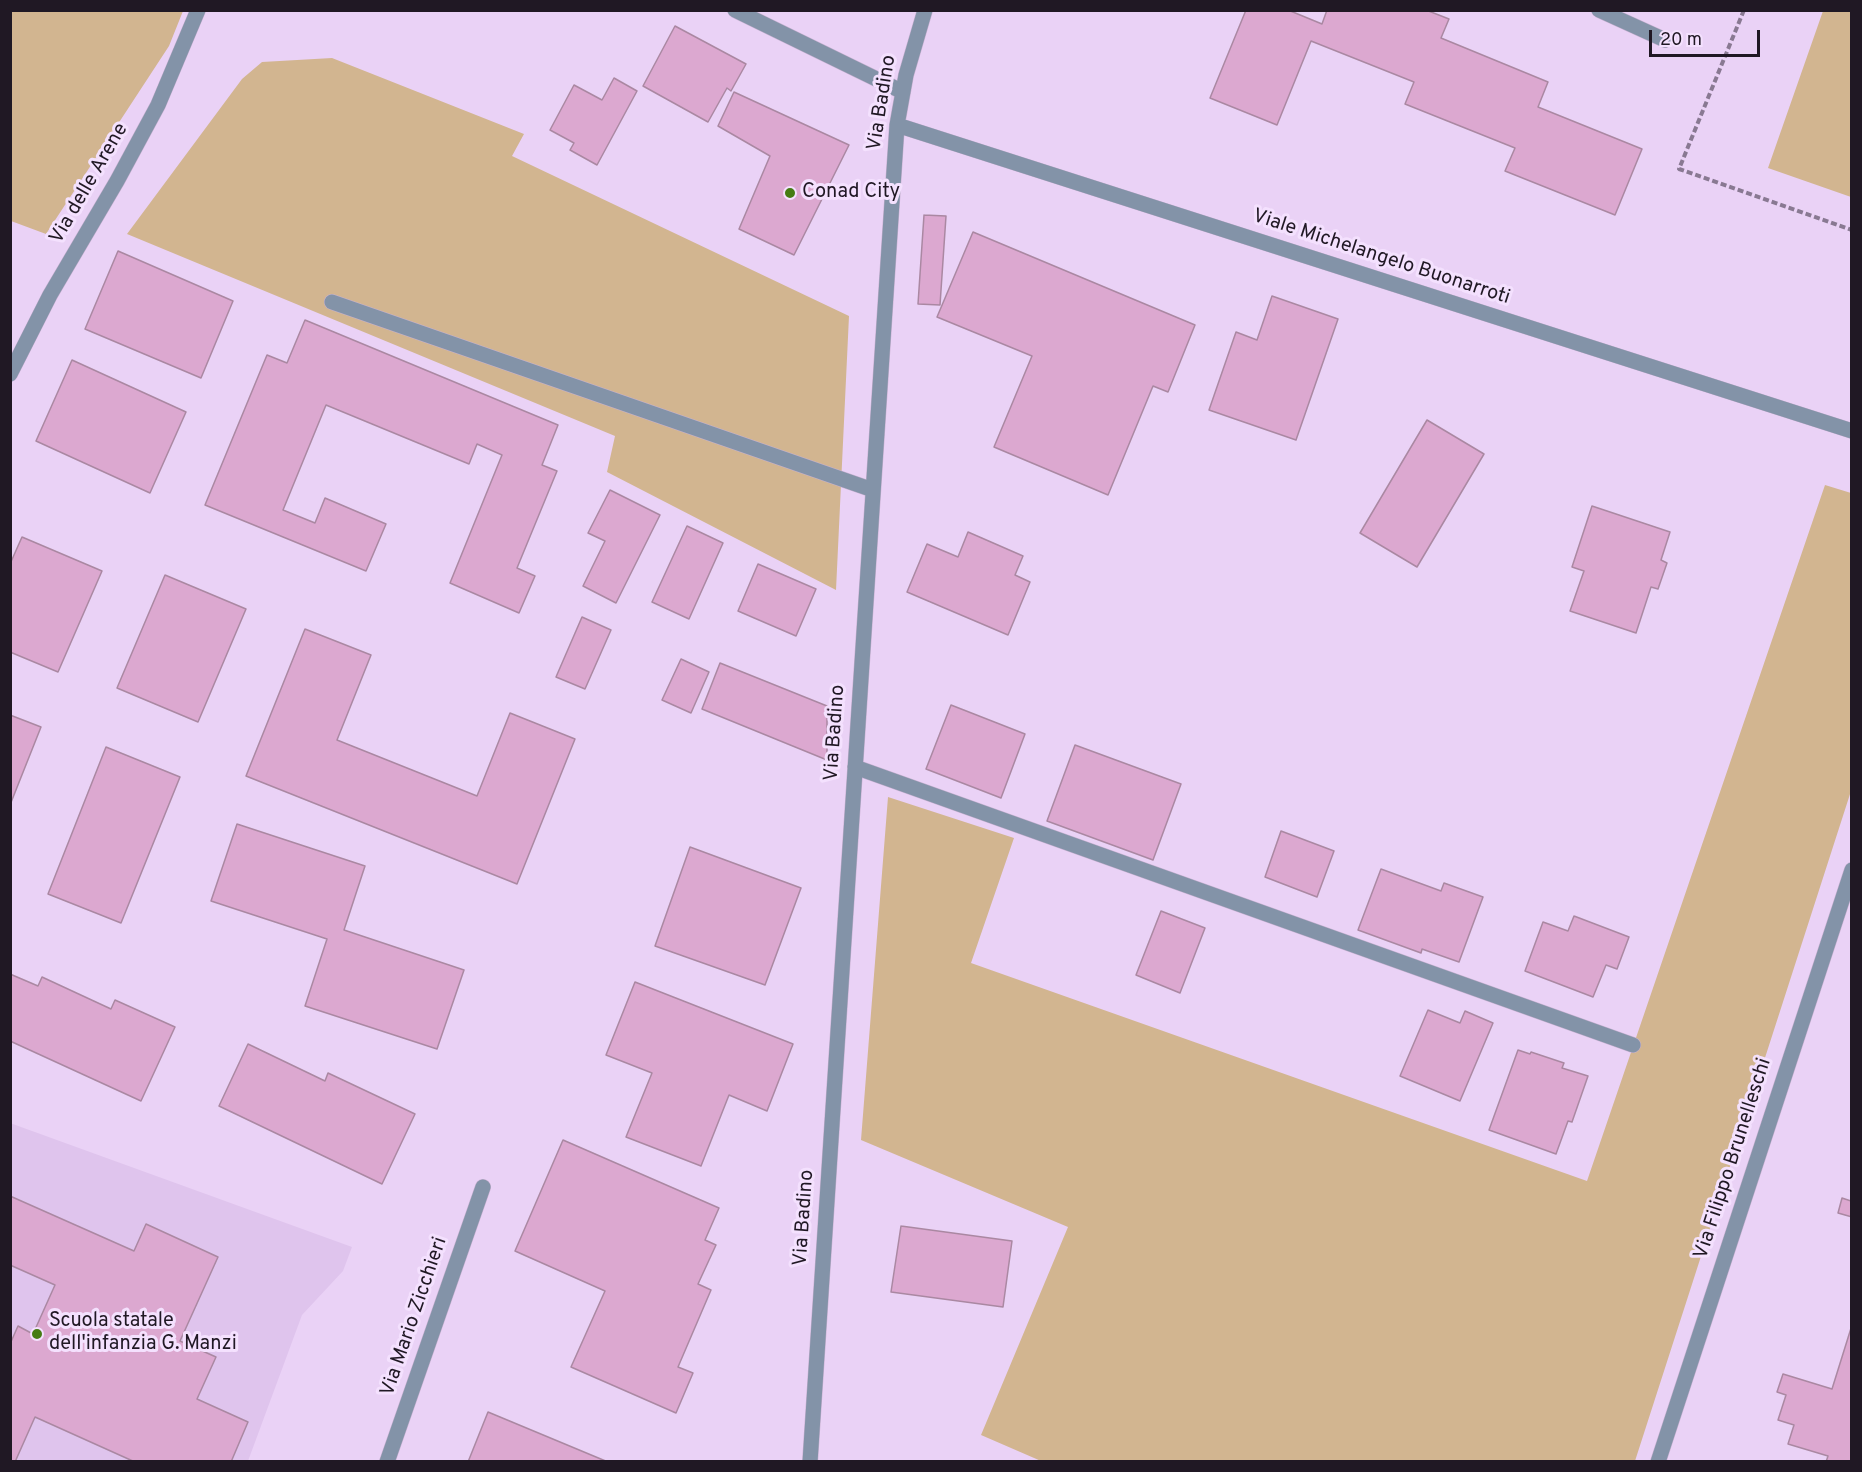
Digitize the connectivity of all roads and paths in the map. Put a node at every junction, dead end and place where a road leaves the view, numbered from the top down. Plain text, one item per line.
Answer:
1 (198, 10) edge
2 (735, 10) edge
3 (925, 10) edge
4 (1599, 10) edge
5 (1744, 10) edge
6 (1665, 40) dead end
7 (903, 92) junction
8 (897, 125) junction
9 (1851, 230) edge
10 (332, 302) dead end
11 (10, 374) edge
12 (1851, 431) edge
13 (873, 489) junction
14 (855, 767) junction
15 (1851, 870) edge
16 (1633, 1045) dead end
17 (483, 1187) dead end
18 (387, 1461) edge
19 (810, 1461) edge
20 (1658, 1461) edge

1 - 11 street, Via delle Arene
2 - 7 street
3 - 7 street, Via Badino
4 - 6 street
5 - 9 path
7 - 8 street, Via Badino
8 - 12 street, Viale Michelangelo Buonarroti
8 - 13 street, Via Badino
10 - 13 street
13 - 14 street, Via Badino
14 - 16 street
14 - 19 street, Via Badino
15 - 20 street, Via Filippo Brunelleschi
17 - 18 street, Via Mario Zicchieri

